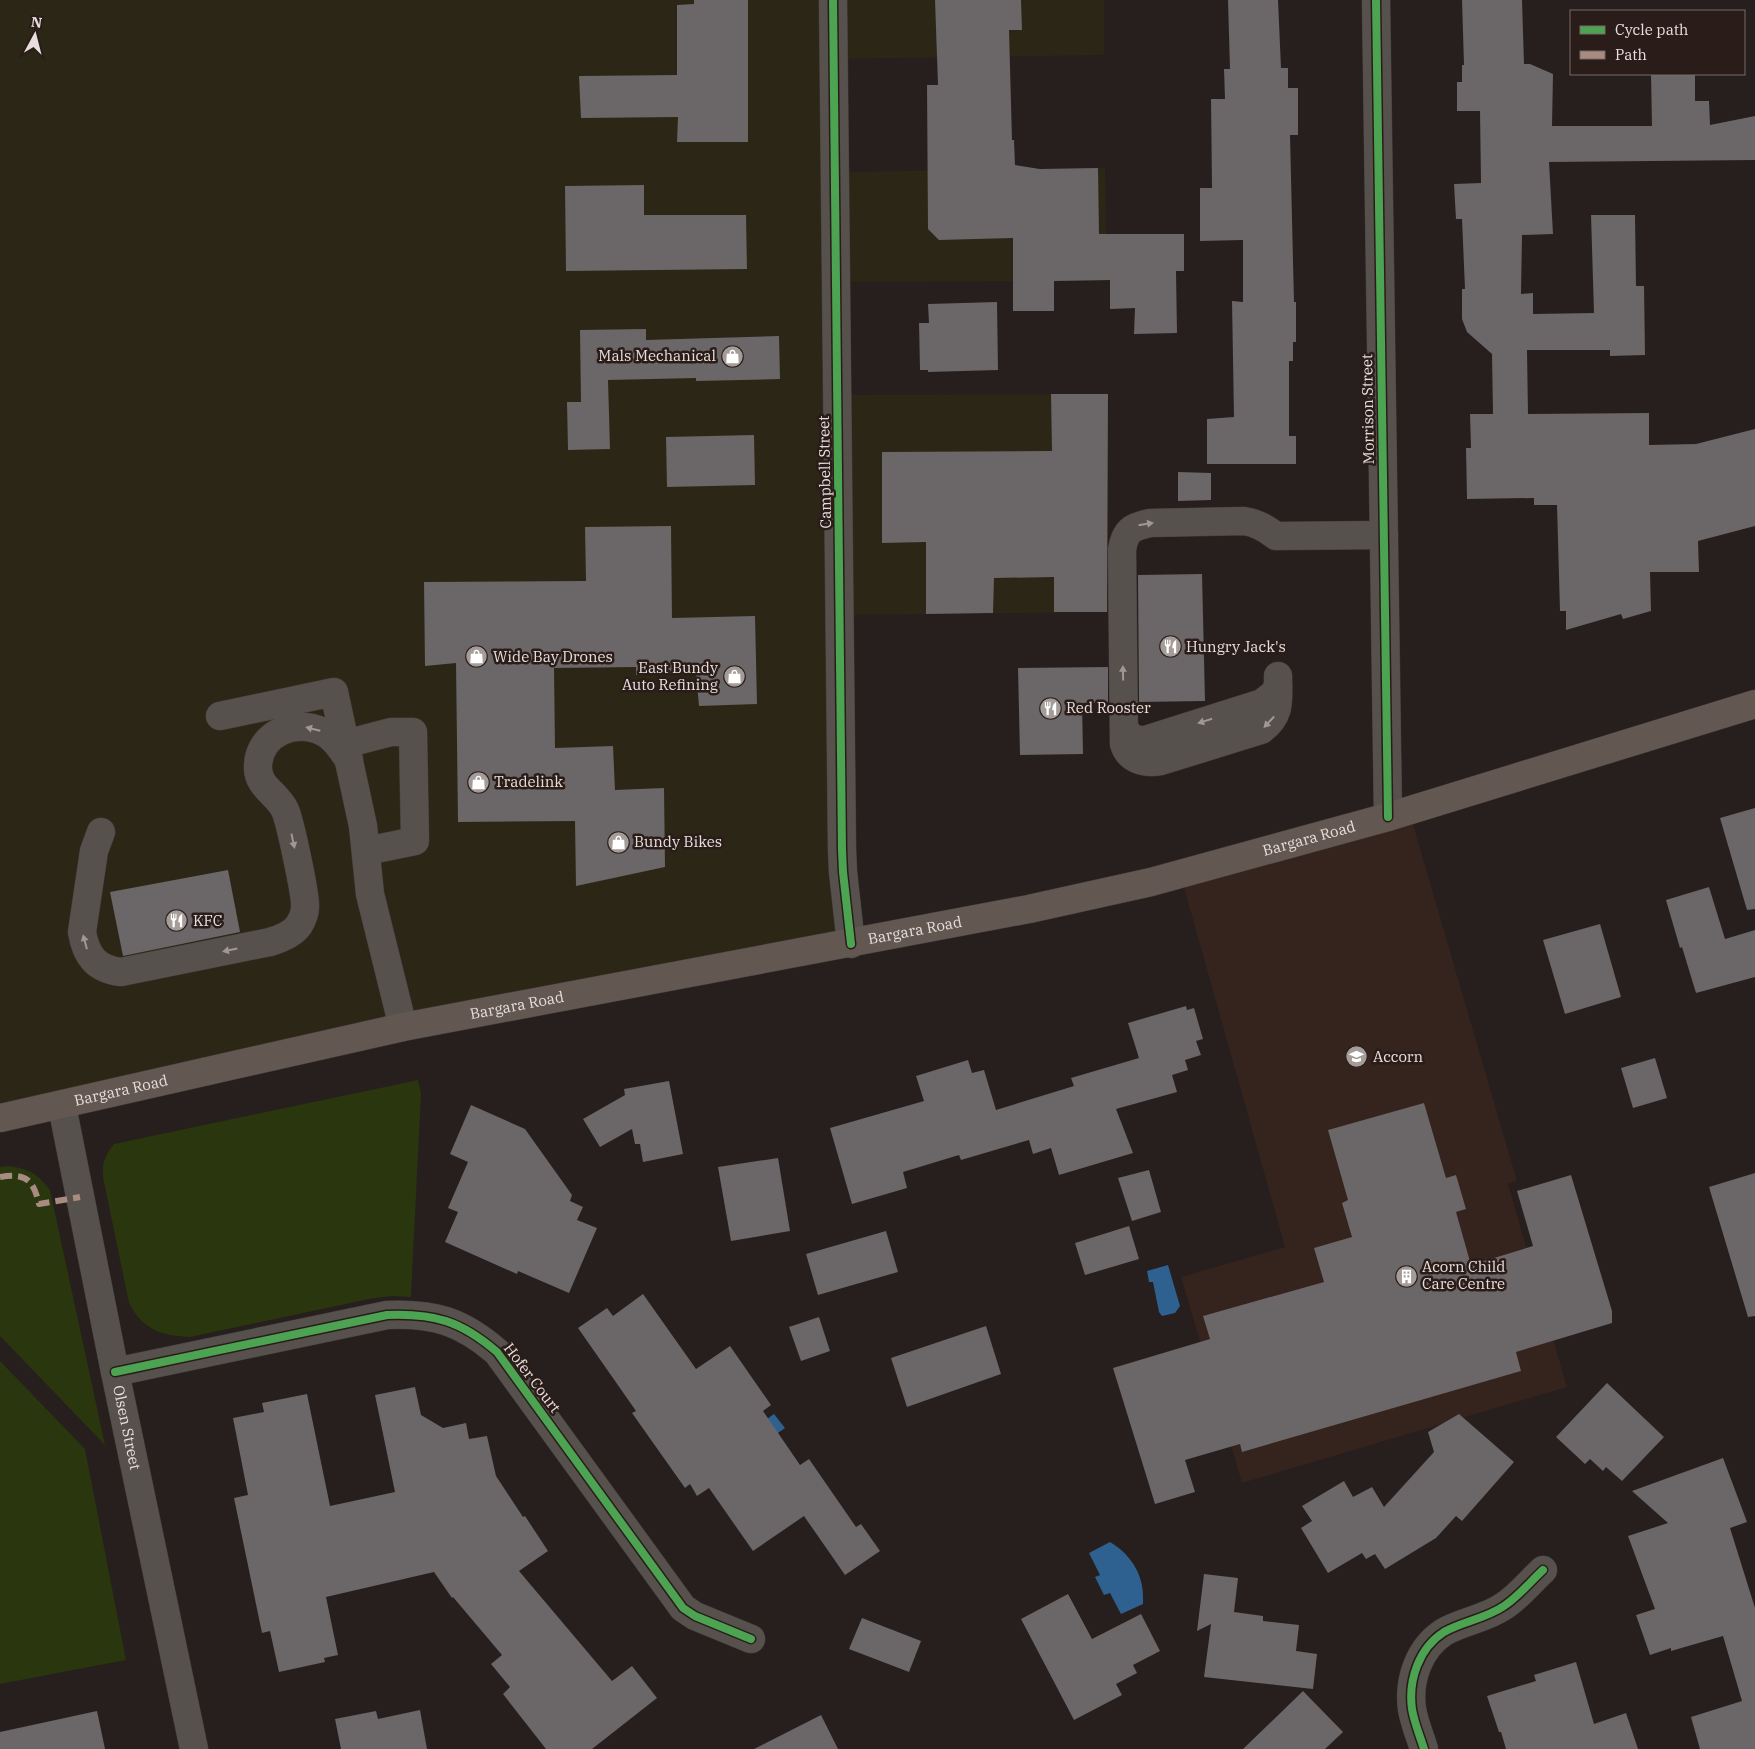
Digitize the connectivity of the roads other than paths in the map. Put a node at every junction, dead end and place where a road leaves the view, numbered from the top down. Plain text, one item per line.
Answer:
1 (833, 0) edge
2 (1376, 0) edge
3 (1384, 535) junction
4 (1278, 681) dead end
5 (1755, 704) edge
6 (220, 716) dead end
7 (347, 752) junction
8 (1388, 817) junction
9 (101, 832) dead end
10 (366, 850) junction
11 (851, 944) junction
12 (403, 1027) junction
13 (62, 1106) junction
14 (0, 1118) edge
15 (115, 1372) junction
16 (1543, 1570) dead end
17 (751, 1639) dead end
18 (194, 1749) edge
19 (1424, 1749) edge

1 - 11 street, Campbell Street
2 - 3 street, Morrison Street
4 -> 3 street
3 - 8 street, Morrison Street
5 - 8 main road, Bargara Road
6 - 7 street
7 -> 9 street
7 - 10 street
7 - 10 street
8 - 11 main road, Bargara Road
10 - 12 street
11 - 12 main road, Bargara Road
12 - 13 main road, Bargara Road
13 - 14 main road, Bargara Road
13 - 15 street, Olsen Street
15 - 17 street, Hofer Court
15 - 18 street, Olsen Street
16 - 19 street

